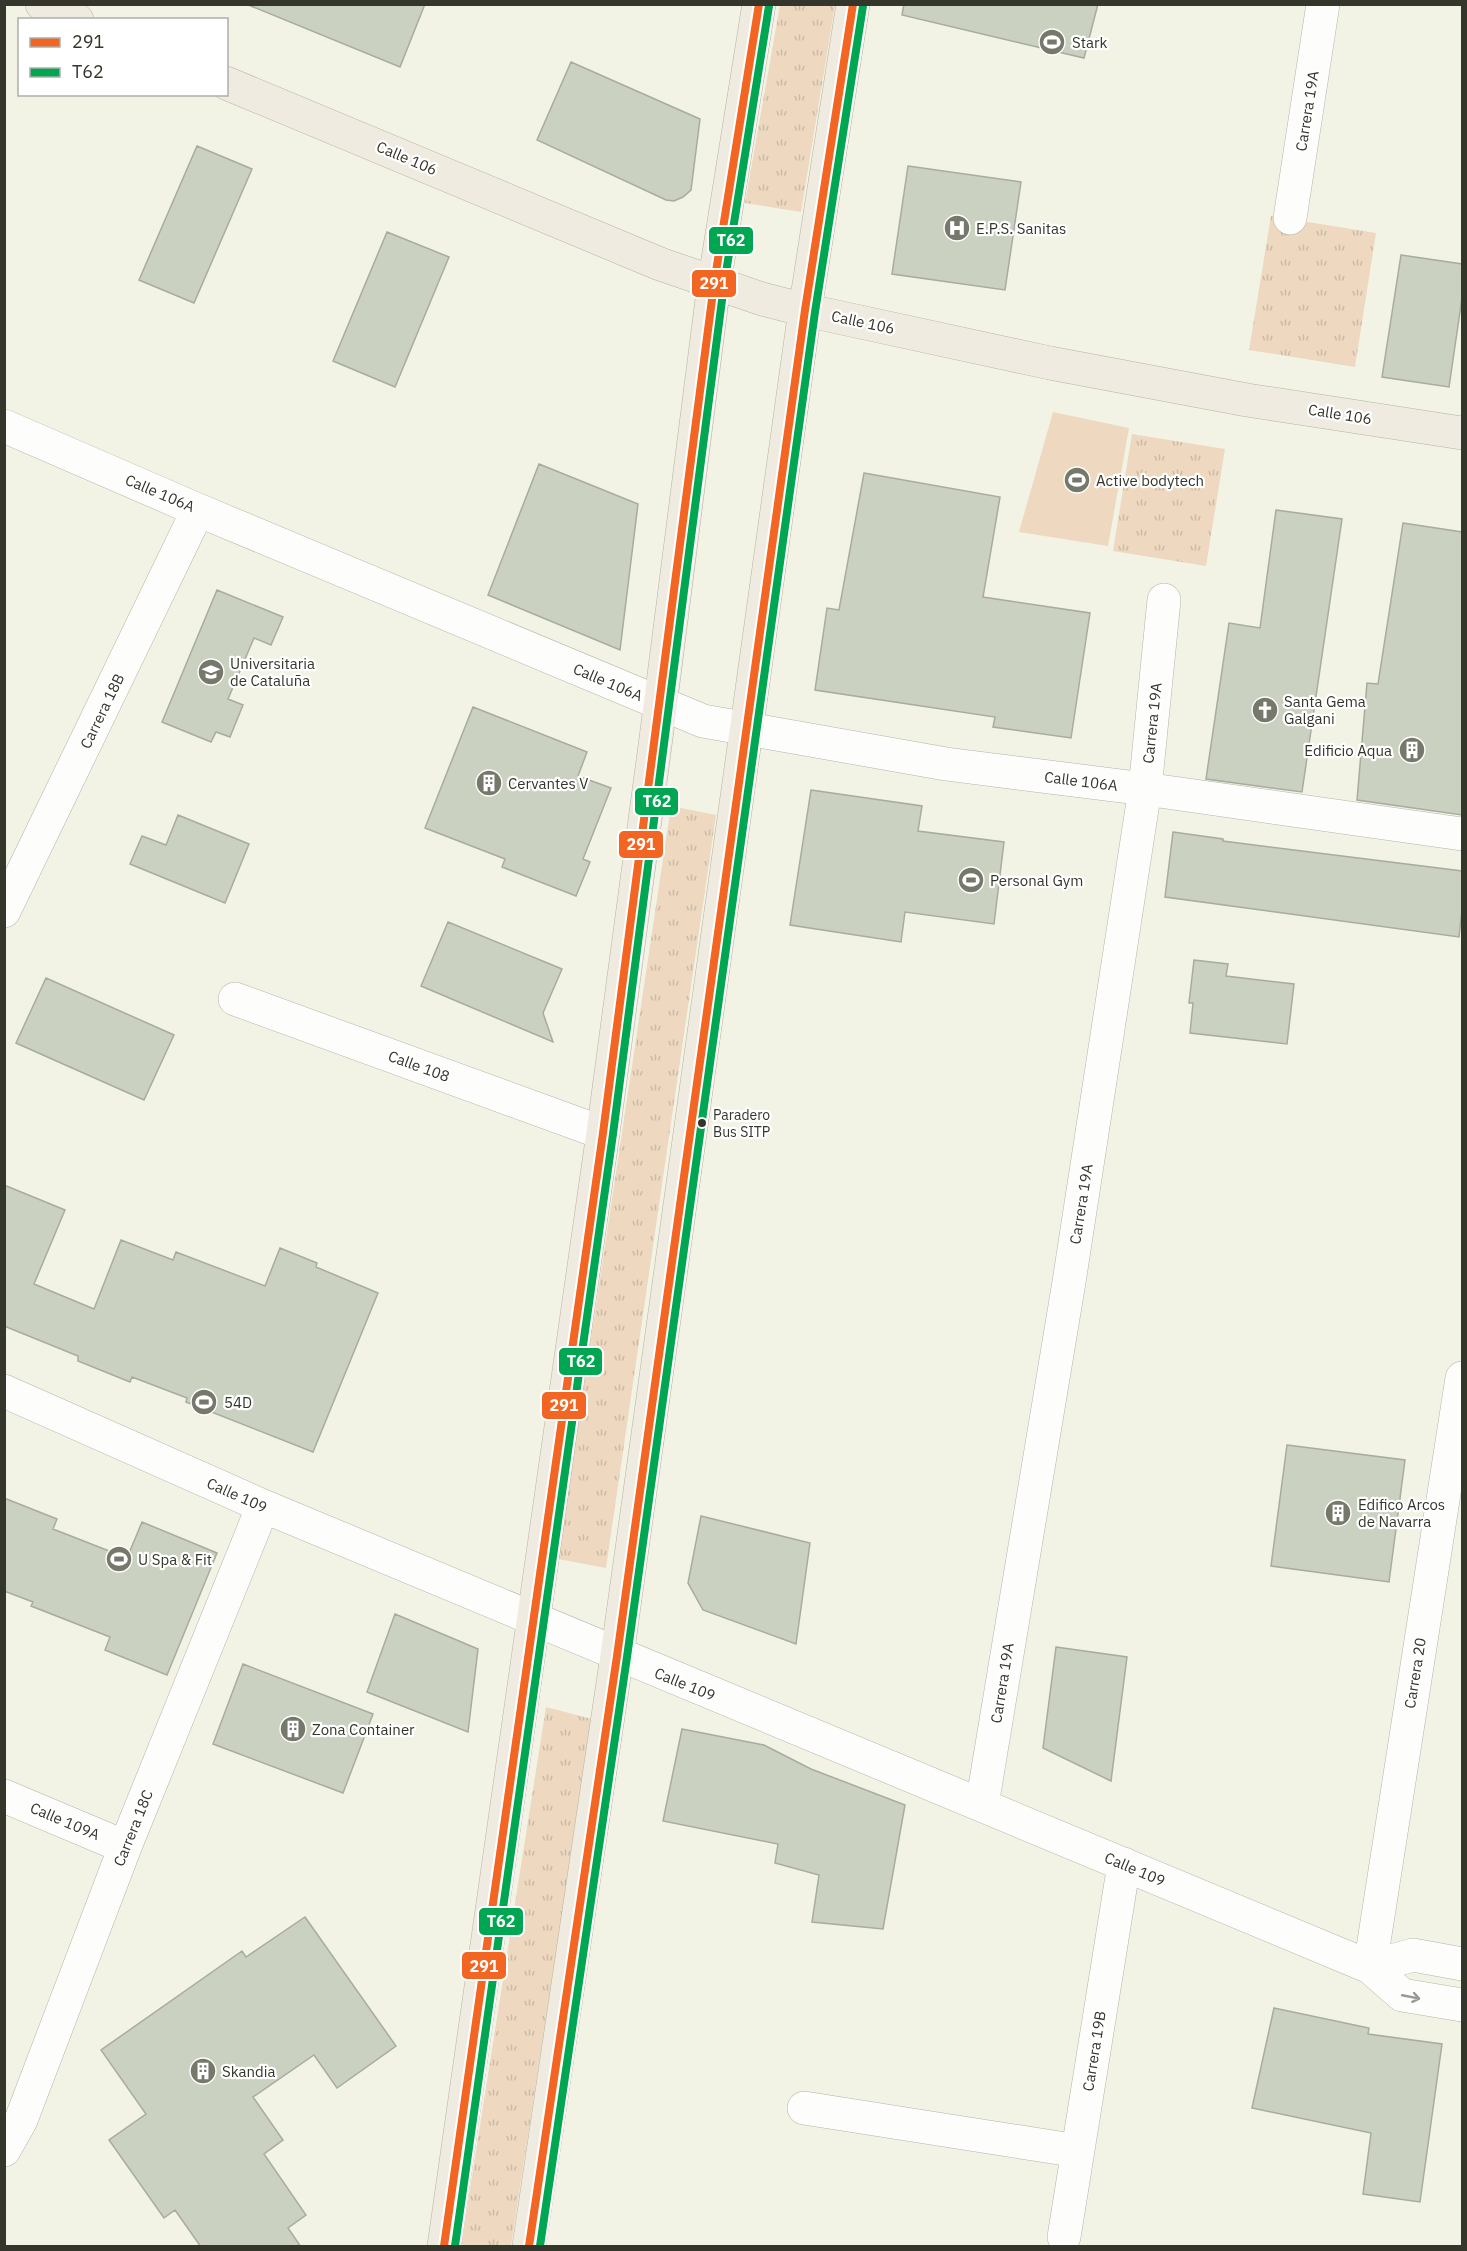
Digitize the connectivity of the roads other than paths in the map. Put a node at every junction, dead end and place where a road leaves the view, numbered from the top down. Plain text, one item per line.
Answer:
1 (42, 4) edge
2 (759, 4) edge
3 (853, 4) edge
4 (1323, 4) edge
5 (74, 18) edge
6 (228, 83) edge
7 (1290, 218) dead end
8 (714, 284) junction
9 (805, 310) junction
10 (4, 426) edge
11 (1462, 433) edge
12 (198, 510) junction
13 (1164, 600) dead end
14 (661, 704) junction
15 (747, 727) junction
16 (1145, 789) junction
17 (1462, 834) edge
18 (4, 911) edge
19 (235, 999) dead end
20 (603, 1133) junction
21 (1462, 1378) edge
22 (4, 1391) edge
23 (263, 1506) junction
24 (535, 1619) junction
25 (617, 1656) junction
26 (4, 1796) edge
27 (982, 1805) junction
28 (124, 1847) junction
29 (1124, 1864) junction
30 (1462, 1964) edge
31 (1370, 1967) junction
32 (1462, 2005) edge
33 (804, 2108) dead end
34 (4, 2150) edge
35 (1078, 2151) junction
36 (1064, 2237) dead end
37 (444, 2247) edge
38 (529, 2247) edge

1 - 5 main road
2 - 8 main road
3 - 9 main road
4 - 7 street, Carrera 19A
6 - 8 main road, Calle 106
8 - 9 main road, Calle 106
8 - 14 main road
9 - 11 main road, Calle 106
9 - 15 main road
10 - 12 street, Calle 106A
12 - 14 street, Calle 106A
12 - 18 street, Carrera 18B
13 - 16 street, Carrera 19A
14 - 15 street, Calle 106A
14 - 20 main road
15 - 16 street, Calle 106A
15 - 25 main road
16 - 17 street, Calle 106A
16 - 27 street, Carrera 19A
19 - 20 street, Calle 108
20 - 24 main road
21 - 31 street, Carrera 20
22 - 23 street, Calle 109
23 - 24 street, Calle 109
23 - 28 street, Carrera 18C
24 - 25 street, Calle 109
24 - 37 main road
25 - 27 street, Calle 109
25 - 38 main road
26 - 28 street, Calle 109A
27 - 29 street, Calle 109
28 - 34 street, Carrera 18C
29 - 31 street, Calle 109
29 - 35 street, Carrera 19B
30 - 31 street
31 -> 32 street, Calle 109
33 - 35 street
35 - 36 street, Carrera 19B

